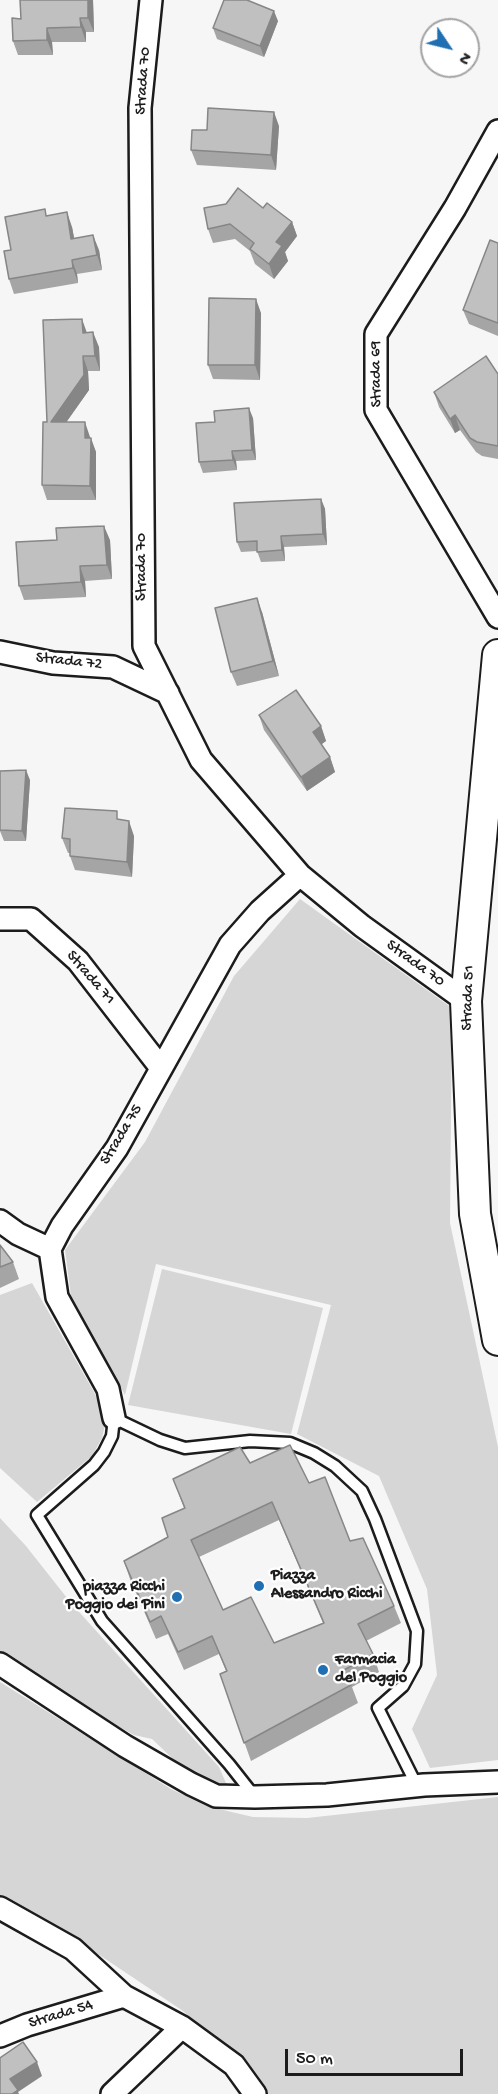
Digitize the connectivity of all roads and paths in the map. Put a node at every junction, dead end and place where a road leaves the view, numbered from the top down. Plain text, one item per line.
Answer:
1 (151, 0) edge
2 (498, 132) edge
3 (498, 617) edge
4 (0, 652) edge
5 (498, 655) edge
6 (168, 693) junction
7 (300, 875) junction
8 (0, 919) edge
9 (466, 1001) junction
10 (161, 1068) junction
11 (0, 1221) edge
12 (50, 1249) junction
13 (498, 1340) edge
14 (114, 1418) junction
15 (0, 1664) edge
16 (498, 1782) edge
17 (417, 1786) junction
18 (255, 1797) junction
19 (0, 1908) edge
20 (123, 1996) junction
21 (182, 2027) junction
22 (0, 2036) edge
23 (112, 2094) edge
24 (255, 2094) edge

1 - 6 street, Strada 70
2 - 3 street, Strada 69
4 - 6 street, Strada 72
5 - 9 street, Strada 51
6 - 7 street, Strada 70
7 - 9 street, Strada 70
7 - 10 street, Strada 75
8 - 10 street, Strada 71
9 - 13 street, Strada 51
10 - 12 street, Strada 75
11 - 12 street
12 - 14 street
14 - 17 lane
14 - 18 lane
15 - 18 street
16 - 17 street
17 - 18 street
19 - 20 street
20 - 21 street
20 - 22 street, Strada 54
21 - 23 street
21 - 24 street

